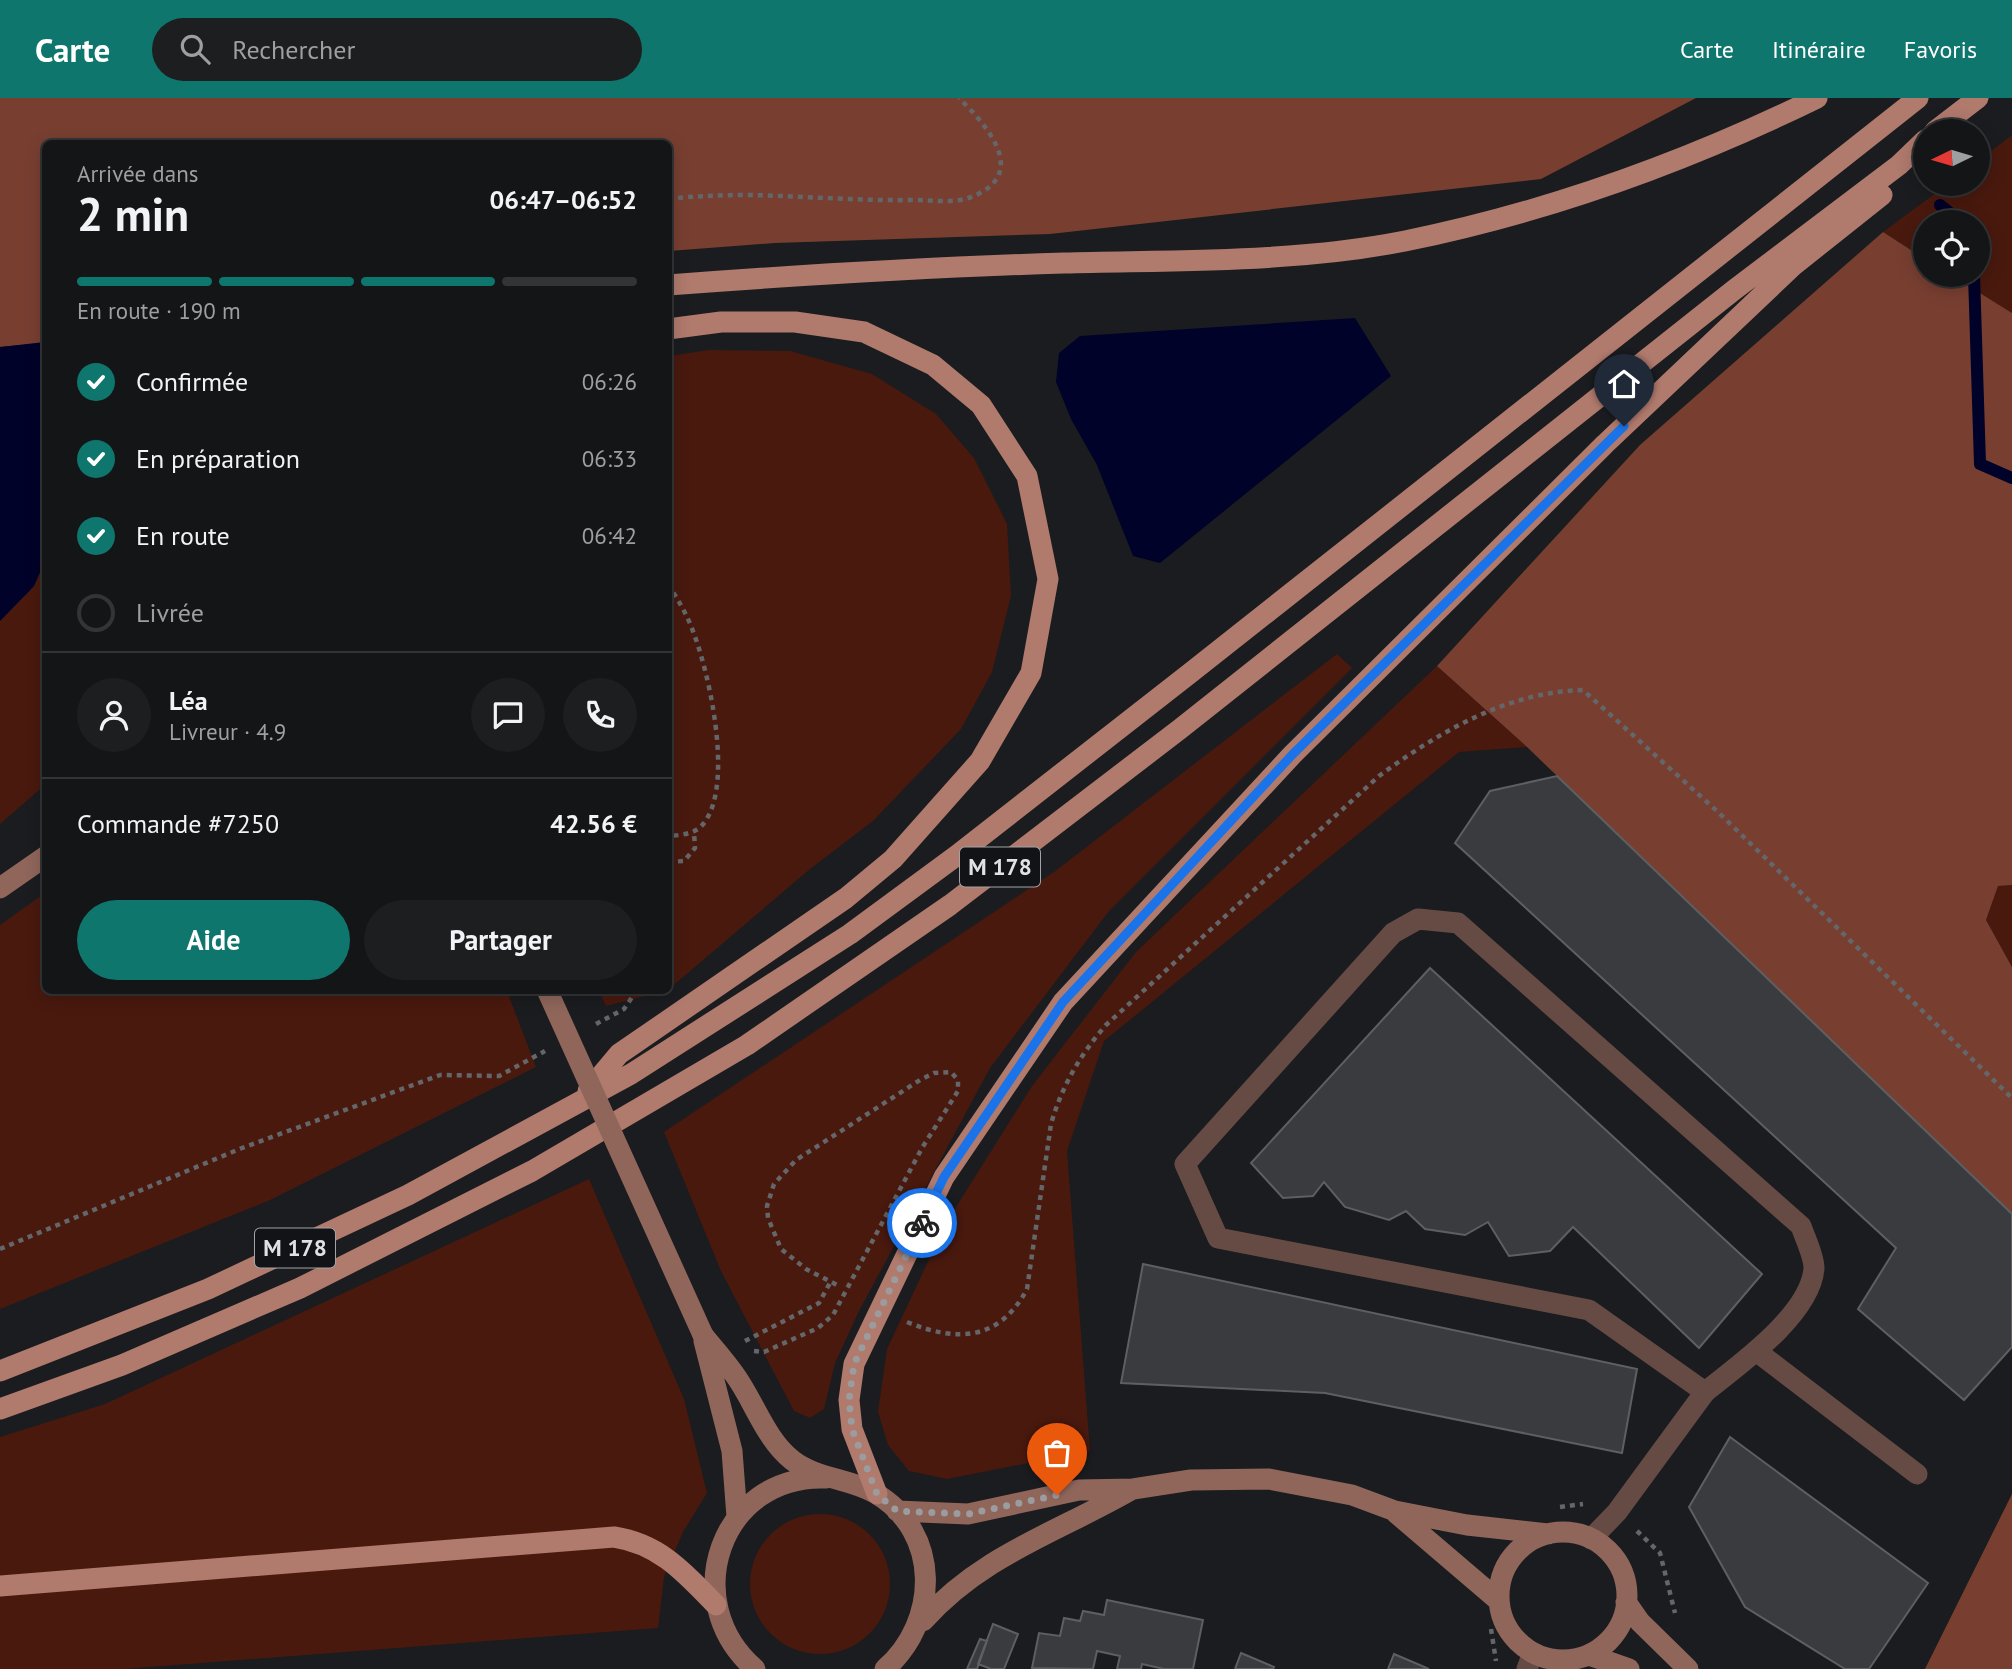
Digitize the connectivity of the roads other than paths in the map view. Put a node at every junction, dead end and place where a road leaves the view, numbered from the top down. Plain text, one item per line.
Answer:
1 (1817, 98) edge
2 (1918, 98) edge
3 (1978, 98) edge
4 (1951, 119) edge
5 (1913, 152) edge
6 (1899, 165) junction
7 (672, 285) edge
8 (672, 328) edge
9 (42, 859) edge
10 (0, 888) edge
11 (549, 994) edge
12 (580, 1101) junction
13 (703, 1335) junction
14 (1756, 1351) junction
15 (0, 1371) edge
16 (1705, 1392) junction
17 (0, 1409) edge
18 (1917, 1474) dead end
19 (833, 1479) junction
20 (1133, 1489) junction
21 (877, 1494) junction
22 (897, 1511) junction
23 (1395, 1511) junction
24 (737, 1517) junction
25 (1548, 1534) junction
26 (1591, 1539) junction
27 (0, 1586) edge
28 (1499, 1601) junction
29 (1626, 1602) junction
30 (716, 1605) junction
31 (919, 1625) junction
32 (1589, 1655) junction
33 (1530, 1661) edge
34 (894, 1665) edge
35 (755, 1669) edge
36 (1629, 1669) edge
37 (1688, 1669) edge

1 - 7 main road
2 - 12 main road, M 178
3 - 4 main road
5 - 6 main road, M 178
6 - 17 main road, M 178
6 - 21 main road
8 - 12 main road
9 - 10 street
11 - 13 street, bridge
12 - 15 main road, M 178
13 - 19 street
13 - 24 street
14 - 16 street
14 - 16 street
14 - 18 street
16 - 26 street
19 - 21 street
19 - 24 street
20 - 22 street
20 - 23 street
20 - 31 street
21 - 22 street
22 - 31 street
23 - 25 street
23 - 28 street
24 - 30 street
25 - 26 street
25 - 28 street
26 - 29 street
27 - 30 main road
28 - 33 street
29 - 32 street
29 - 37 street
30 - 35 street
31 - 34 street
32 - 33 street
32 - 36 street

